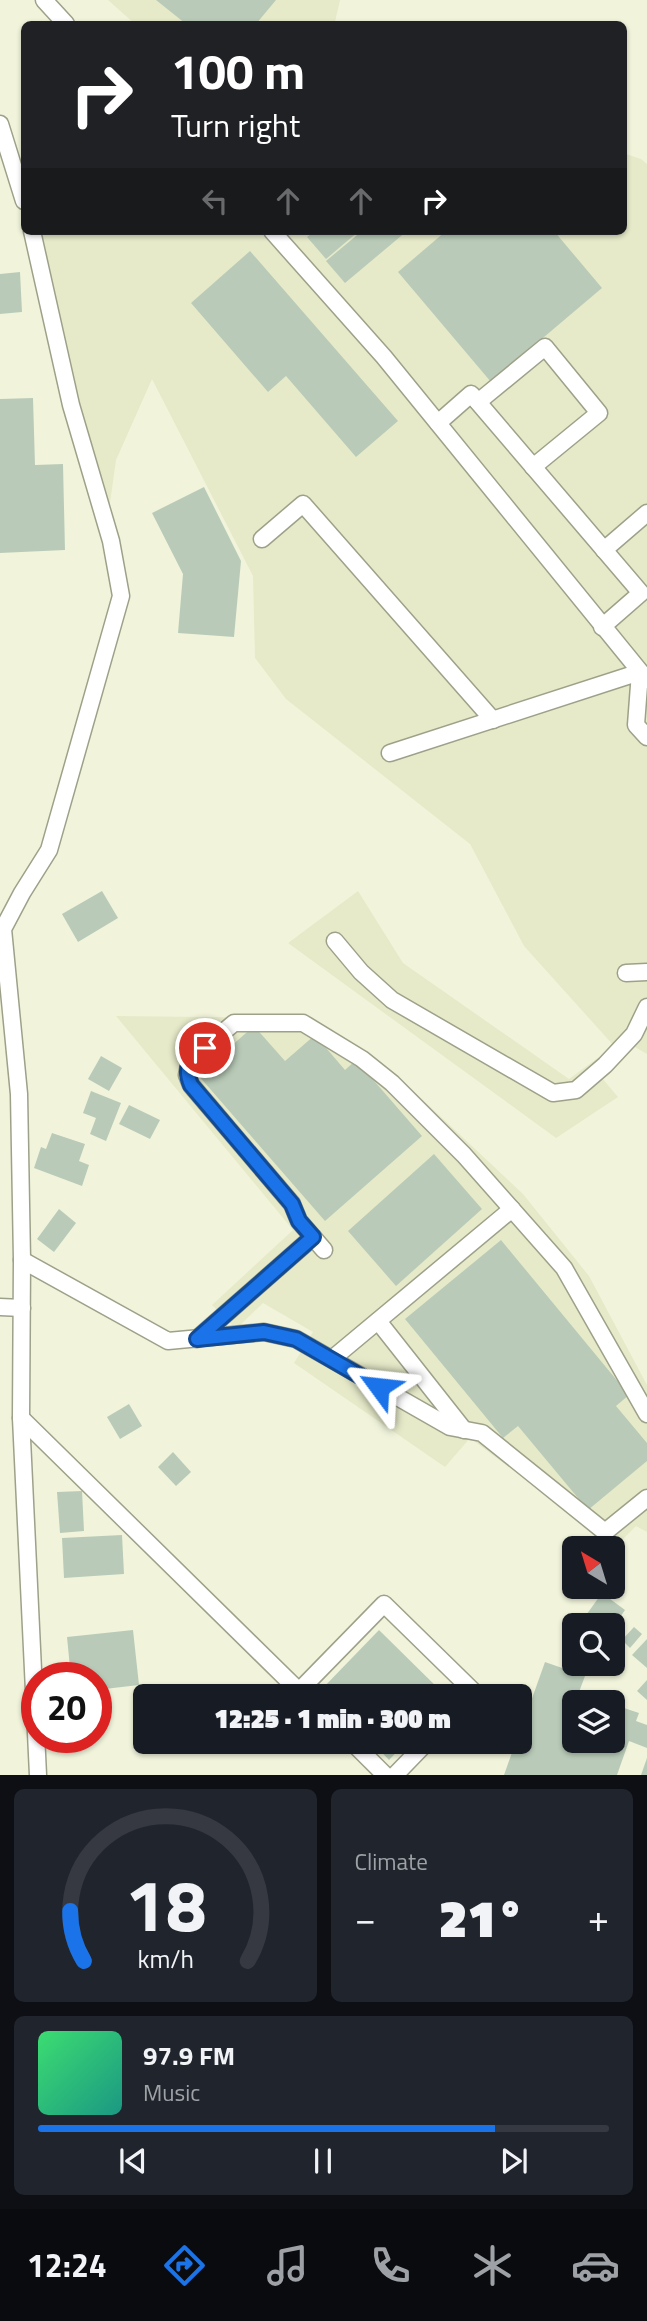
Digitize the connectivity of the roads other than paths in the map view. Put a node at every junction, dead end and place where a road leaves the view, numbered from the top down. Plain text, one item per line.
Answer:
1 (44, 0) edge
2 (63, 21) edge
3 (0, 124) edge
4 (21, 191) edge
5 (33, 235) edge
6 (276, 235) edge
7 (478, 402) junction
8 (438, 423) junction
9 (534, 467) junction
10 (647, 513) edge
11 (262, 539) dead end
12 (604, 550) junction
13 (603, 627) junction
14 (644, 676) edge
15 (493, 720) junction
16 (647, 737) edge
17 (390, 753) dead end
18 (335, 941) dead end
19 (647, 972) edge
20 (626, 973) dead end
21 (647, 1007) edge
22 (512, 1209) junction
23 (313, 1237) junction
24 (324, 1250) dead end
25 (22, 1260) junction
26 (0, 1307) edge
27 (22, 1308) junction
28 (378, 1321) junction
29 (197, 1339) junction
30 (332, 1359) junction
31 (647, 1414) edge
32 (21, 1418) junction
33 (464, 1430) junction
34 (647, 1498) edge
35 (293, 1684) edge
36 (310, 1684) edge
37 (466, 1684) edge
38 (364, 1754) edge
39 (415, 1754) edge
40 (38, 1775) edge
41 (385, 1775) edge
42 (395, 1775) edge

1 - 2 street
3 - 4 street
5 - 25 street
6 - 8 street
7 - 8 street
7 - 9 street
7 - 9 street
8 - 13 street
9 - 12 street
10 - 12 street
11 - 15 street
12 - 13 street
13 - 14 street
14 - 15 street
14 - 16 street
15 - 17 street
18 - 21 street
19 - 20 street
22 - 23 street
22 - 28 street
22 - 31 street
23 - 24 street
23 - 29 street
25 - 27 street
25 - 29 street
26 - 27 street
27 - 32 street
28 - 30 street
28 - 33 street
29 - 30 street
30 - 33 street
32 - 35 street
32 - 40 street
33 - 34 street
36 - 37 street
38 - 41 street
39 - 42 street

